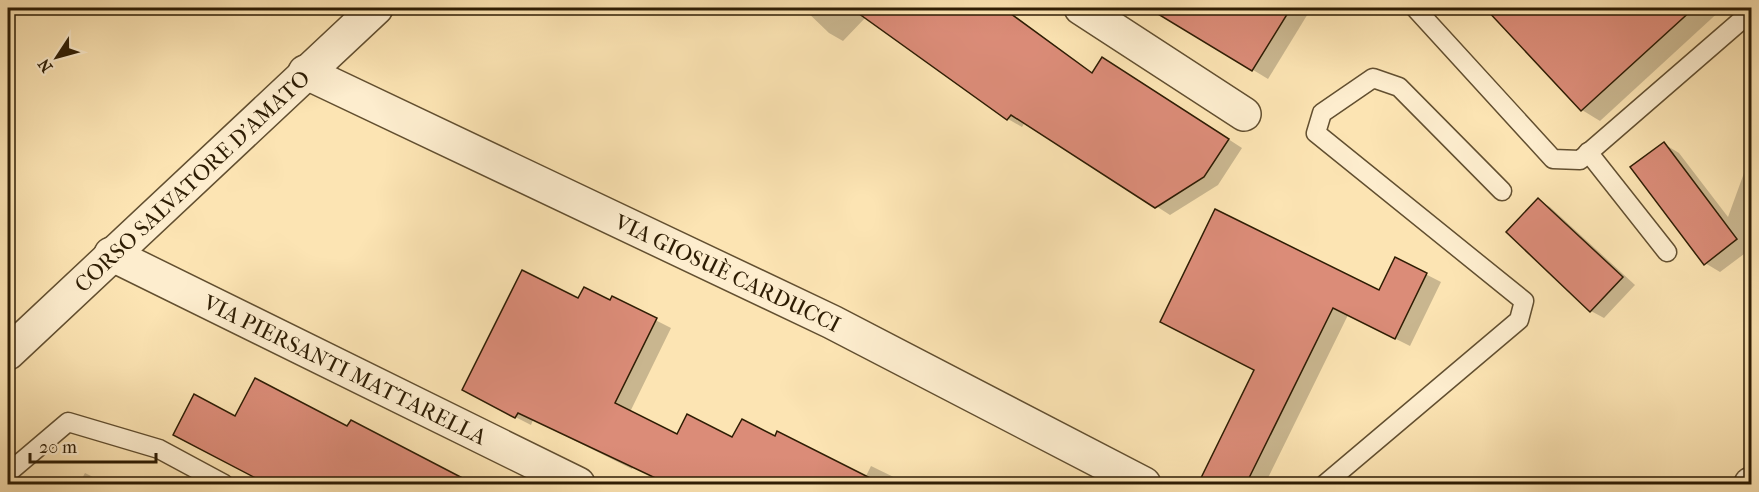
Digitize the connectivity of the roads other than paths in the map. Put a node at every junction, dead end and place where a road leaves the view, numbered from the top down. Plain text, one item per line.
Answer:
1 (376, 8) edge
2 (1081, 8) edge
3 (1415, 8) edge
4 (1752, 11) edge
5 (306, 72) junction
6 (1244, 114) dead end
7 (1588, 153) junction
8 (1502, 191) dead end
9 (1667, 252) dead end
10 (111, 254) junction
11 (8, 353) edge
12 (8, 473) edge
13 (224, 484) edge
14 (578, 484) edge
15 (1144, 484) edge
16 (1325, 484) edge

1 - 5 street, CORSO SALVATORE D'AMATO
2 - 6 street
3 - 7 lane
4 - 7 lane
5 - 10 street, CORSO SALVATORE D'AMATO
5 - 15 street, VIA GIOSUÈ CARDUCCI
7 - 9 lane
8 - 16 lane
10 - 11 street, CORSO SALVATORE D'AMATO
10 - 14 street, VIA PIERSANTI MATTARELLA
12 - 13 lane

